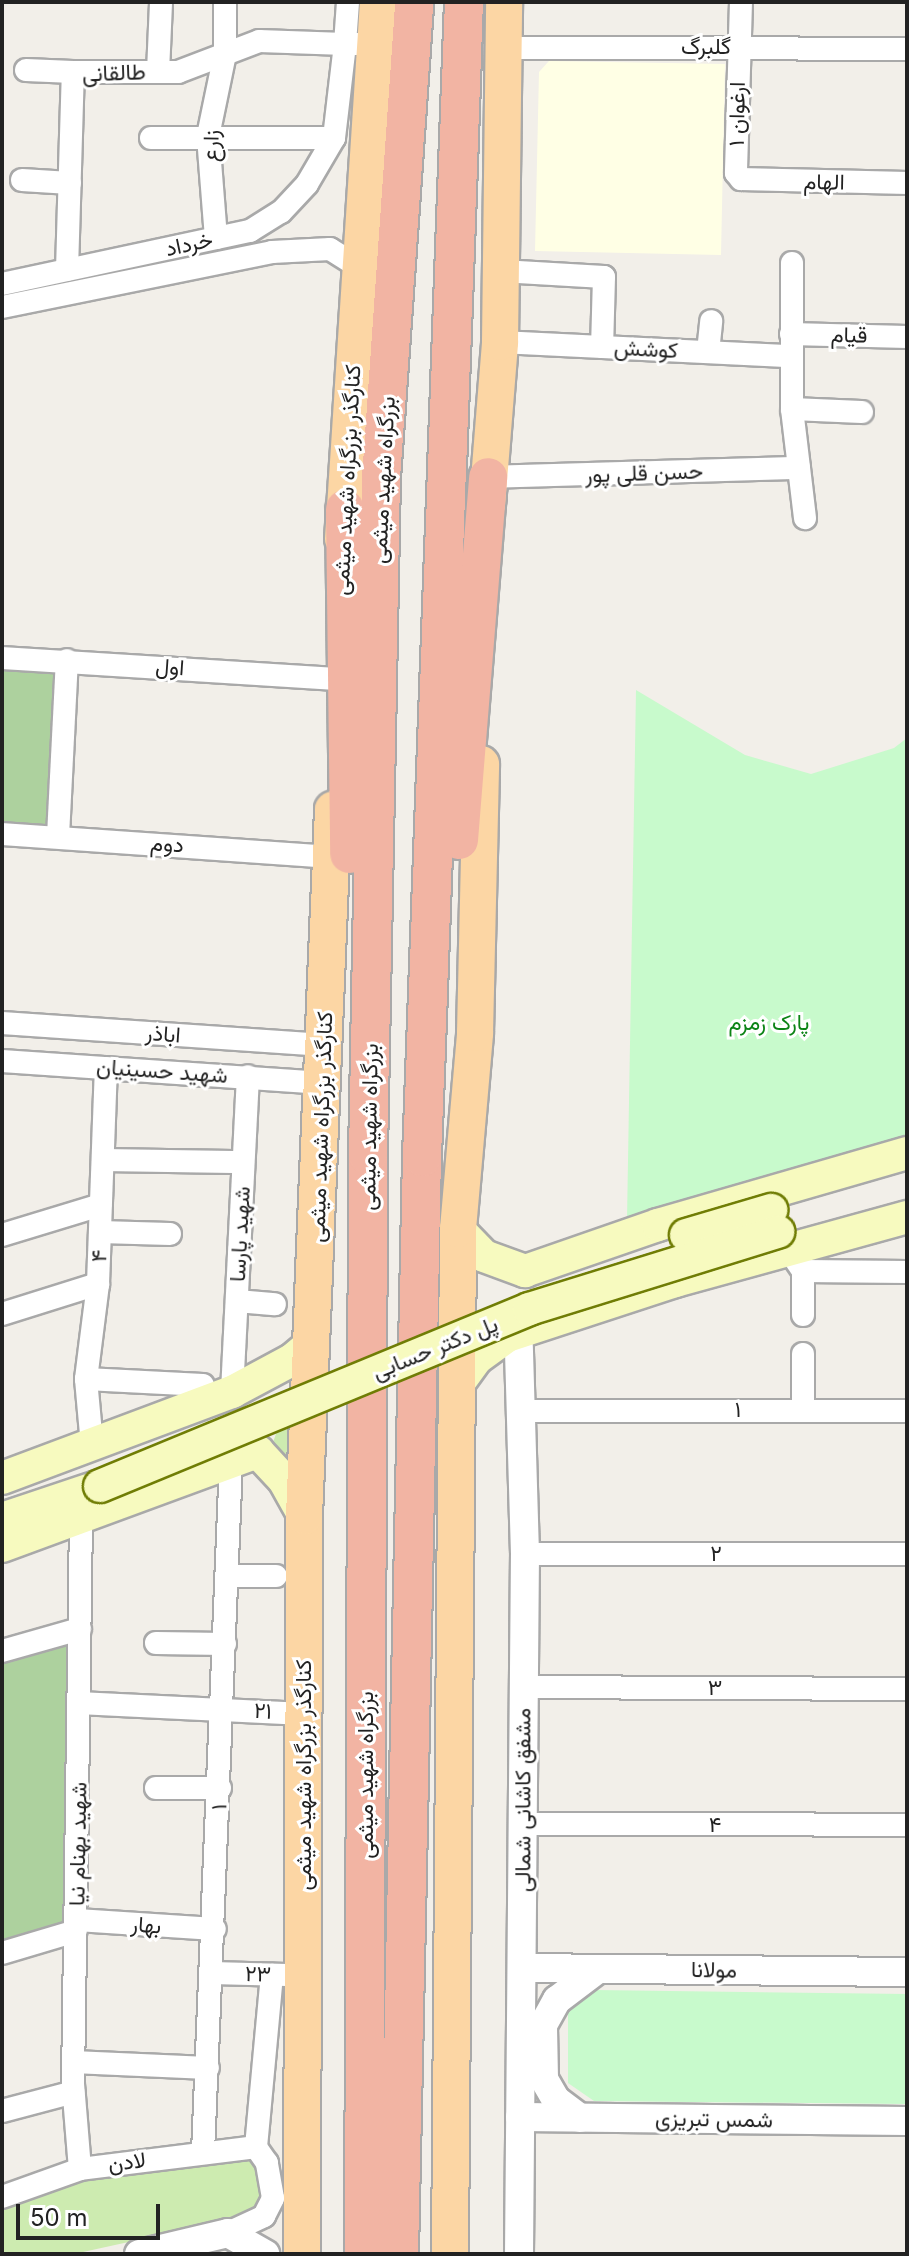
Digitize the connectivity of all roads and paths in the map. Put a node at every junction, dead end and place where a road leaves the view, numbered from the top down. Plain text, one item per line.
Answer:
1 (161, 2) edge
2 (225, 2) edge
3 (348, 2) edge
4 (378, 2) edge
5 (414, 2) edge
6 (464, 2) edge
7 (504, 2) edge
8 (741, 2) edge
9 (360, 45) junction
10 (739, 47) junction
11 (504, 48) junction
12 (907, 49) edge
13 (225, 54) junction
14 (26, 70) dead end
15 (73, 72) junction
16 (158, 72) junction
17 (208, 136) junction
18 (151, 138) dead end
19 (334, 138) junction
20 (741, 179) joint
21 (22, 180) dead end
22 (70, 183) junction
23 (907, 183) edge
24 (216, 238) junction
25 (792, 263) dead end
26 (361, 268) junction
27 (67, 270) junction
28 (501, 271) junction
29 (2, 284) edge
30 (2, 307) edge
31 (711, 321) dead end
32 (907, 337) edge
33 (500, 342) junction
34 (791, 345) junction
35 (602, 347) junction
36 (708, 352) junction
37 (792, 409) junction
38 (862, 412) dead end
39 (799, 468) junction
40 (488, 477) junction
41 (345, 509) junction
42 (805, 518) dead end
43 (2, 658) edge
44 (67, 660) junction
45 (337, 679) junction
46 (2, 834) edge
47 (58, 836) junction
48 (331, 857) junction
49 (2, 1023) edge
50 (324, 1045) junction
51 (2, 1061) edge
52 (106, 1068) junction
53 (248, 1076) junction
54 (323, 1083) junction
55 (907, 1153) edge
56 (368, 1155) junction
57 (422, 1157) junction
58 (103, 1160) junction
59 (233, 1162) dead end
60 (907, 1172) edge
61 (907, 1195) edge
62 (101, 1205) junction
63 (907, 1217) edge
64 (458, 1229) junction
65 (100, 1232) junction
66 (170, 1234) dead end
67 (2, 1235) edge
68 (785, 1241) junction
69 (525, 1271) junction
70 (907, 1272) edge
71 (98, 1284) junction
72 (237, 1301) junction
73 (275, 1304) dead end
74 (2, 1314) edge
75 (803, 1315) dead end
76 (525, 1337) junction
77 (312, 1343) junction
78 (803, 1354) dead end
79 (86, 1379) junction
80 (226, 1388) junction
81 (455, 1388) junction
82 (803, 1410) junction
83 (521, 1411) junction
84 (907, 1411) edge
85 (244, 1457) junction
86 (96, 1465) junction
87 (2, 1478) edge
88 (2, 1496) edge
89 (304, 1516) junction
90 (81, 1518) junction
91 (2, 1519) edge
92 (2, 1546) edge
93 (525, 1554) junction
94 (907, 1554) edge
95 (227, 1576) junction
96 (276, 1576) dead end
97 (80, 1629) junction
98 (156, 1643) dead end
99 (225, 1644) junction
100 (2, 1651) edge
101 (524, 1687) junction
102 (907, 1689) edge
103 (79, 1703) junction
104 (223, 1709) junction
105 (304, 1714) junction
106 (156, 1788) dead end
107 (220, 1788) junction
108 (523, 1824) junction
109 (907, 1825) edge
110 (76, 1925) junction
111 (215, 1929) junction
112 (2, 1953) edge
113 (522, 1968) junction
114 (598, 1969) junction
115 (907, 1972) edge
116 (212, 1973) junction
117 (288, 1975) junction
118 (384, 1988) junction
119 (73, 2062) junction
120 (208, 2068) junction
121 (74, 2092) junction
122 (2, 2111) edge
123 (520, 2117) junction
124 (580, 2118) junction
125 (907, 2121) edge
126 (256, 2147) junction
127 (203, 2153) junction
128 (80, 2169) junction
129 (2, 2197) edge
130 (228, 2233) junction
131 (139, 2254) edge
132 (265, 2254) edge
133 (302, 2254) edge
134 (349, 2254) edge
135 (364, 2254) edge
136 (399, 2254) edge
137 (423, 2254) edge
138 (450, 2254) edge
139 (519, 2254) edge

1 - 16 street
2 - 13 street, زارع
3 - 9 street, خرداد
4 - 9 main road, کنارگذر بزرگراه شهید میثمی
5 - 56 highway, بزرگراه شهید میثمی
6 - 57 highway, بزرگراه شهید میثمی
7 - 11 main road
8 - 10 street, ارغوان ۱
9 - 13 street, طالقانی
9 - 19 street, خرداد
9 - 26 main road, کنارگذر بزرگراه شهید میثمی
10 - 11 street, گلبرگ
10 - 12 street, گلبرگ
10 - 20 street, ارغوان ۱
11 - 28 main road
13 - 16 street, طالقانی
13 - 17 street, زارع
14 - 15 street
15 - 16 street, طالقانی
15 - 22 street, طالقانی
17 - 18 street
17 - 19 street
17 - 24 street, زارع
19 - 24 street, خرداد
20 - 23 street, الهام
21 - 22 street
22 - 27 street, طالقانی
24 - 27 street, خرداد
25 - 34 street
26 - 30 street, خرداد
26 - 41 main road, کنارگذر بزرگراه شهید میثمی
27 - 29 street, خرداد
28 - 33 main road
28 - 35 street
31 - 36 street
32 - 34 street, قیام
33 - 35 street, کوشش
33 - 40 main road
34 - 36 street, کوشش
34 - 37 street
35 - 36 street, کوشش
37 - 38 street
37 - 39 street
39 - 40 street, حسن قلی پور
39 - 42 street
40 - 57 highway
40 - 64 main road
41 - 45 main road, کنارگذر بزرگراه شهید میثمی
41 - 56 highway
43 - 44 street, اول
44 - 45 street, اول
44 - 47 street
45 - 48 main road, کنارگذر بزرگراه شهید میثمی
46 - 47 street, دوم
47 - 48 street, دوم
48 - 50 main road, کنارگذر بزرگراه شهید میثمی
49 - 50 street, اباذر
50 - 54 main road, کنارگذر بزرگراه شهید میثمی
51 - 52 street, شهید حسینیان
52 - 53 street, شهید حسینیان
52 - 58 street, ۴
53 - 54 street, شهید حسینیان
53 - 72 street, شهید پارسا
54 - 77 main road, کنارگذر بزرگراه شهید میثمی
55 - 69 main road
56 - 118 highway, بزرگراه شهید میثمی
57 - 118 highway, بزرگراه شهید میثمی
58 - 59 street
58 - 62 street, ۴
60 - 68 main road
61 - 68 main road
62 - 65 street, ۴
62 - 67 street
63 - 68 main road
64 - 69 main road
64 - 81 main road
65 - 66 street
65 - 71 street, ۴
68 - 70 street
68 - 75 street
68 - 76 main road
68 - 86 main road, پل دکتر حسابی, bridge
69 - 76 main road
71 - 74 street
71 - 79 street, ۴
72 - 73 street
72 - 80 street, شهید پارسا
76 - 81 main road
76 - 83 street, مشفق کاشانی شمالی
77 - 80 main road
77 - 89 main road, کنارگذر بزرگراه شهید میثمی
78 - 82 street
79 - 80 street
79 - 86 street, ۴
80 - 85 main road
80 - 86 main road
81 - 138 main road
82 - 83 street, ۱
82 - 84 street, ۱
83 - 93 street, مشفق کاشانی شمالی
85 - 89 main road
85 - 90 main road
85 - 95 street, ۱
86 - 87 main road
86 - 88 main road
86 - 91 main road
89 - 105 main road, کنارگذر بزرگراه شهید میثمی
90 - 92 main road
90 - 97 street, شهید بهنام نیا
93 - 94 street, ۲
93 - 101 street, مشفق کاشانی شمالی
95 - 96 street
95 - 99 street, ۱
97 - 100 street
97 - 103 street, شهید بهنام نیا
98 - 99 street
99 - 104 street, ۱
101 - 102 street, ۳
101 - 108 street, مشفق کاشانی شمالی
103 - 104 street, ۲۱
103 - 110 street, شهید بهنام نیا
104 - 105 street, ۲۱
104 - 107 street, ۱
105 - 117 main road, کنارگذر بزرگراه شهید میثمی
106 - 107 street
107 - 111 street, ۱
108 - 109 street, ۴
108 - 113 street, مشفق کاشانی شمالی
110 - 111 street, بهار
110 - 112 street
110 - 119 street, شهید بهنام نیا
111 - 116 street, ۱
113 - 114 street, مولانا
113 - 123 street, مشفق کاشانی شمالی
114 - 115 street, مولانا
114 - 124 street
116 - 117 street, ۲۳
116 - 120 street, ۱
117 - 126 street
117 - 133 main road, کنارگذر بزرگراه شهید میثمی
118 - 134 highway
118 - 135 highway, بزرگراه شهید میثمی
118 - 136 highway, بزرگراه شهید میثمی
118 - 137 highway
119 - 120 street
119 - 121 street, شهید بهنام نیا
120 - 127 street, ۱
121 - 122 street
121 - 128 street, شهید بهنام نیا
123 - 124 street, شمس تبریزی
123 - 139 street, مشفق کاشانی شمالی
124 - 125 street, شمس تبریزی
126 - 127 street, لادن
126 - 130 street
127 - 128 street, لادن
128 - 129 street, لادن
130 - 131 street
130 - 132 street

